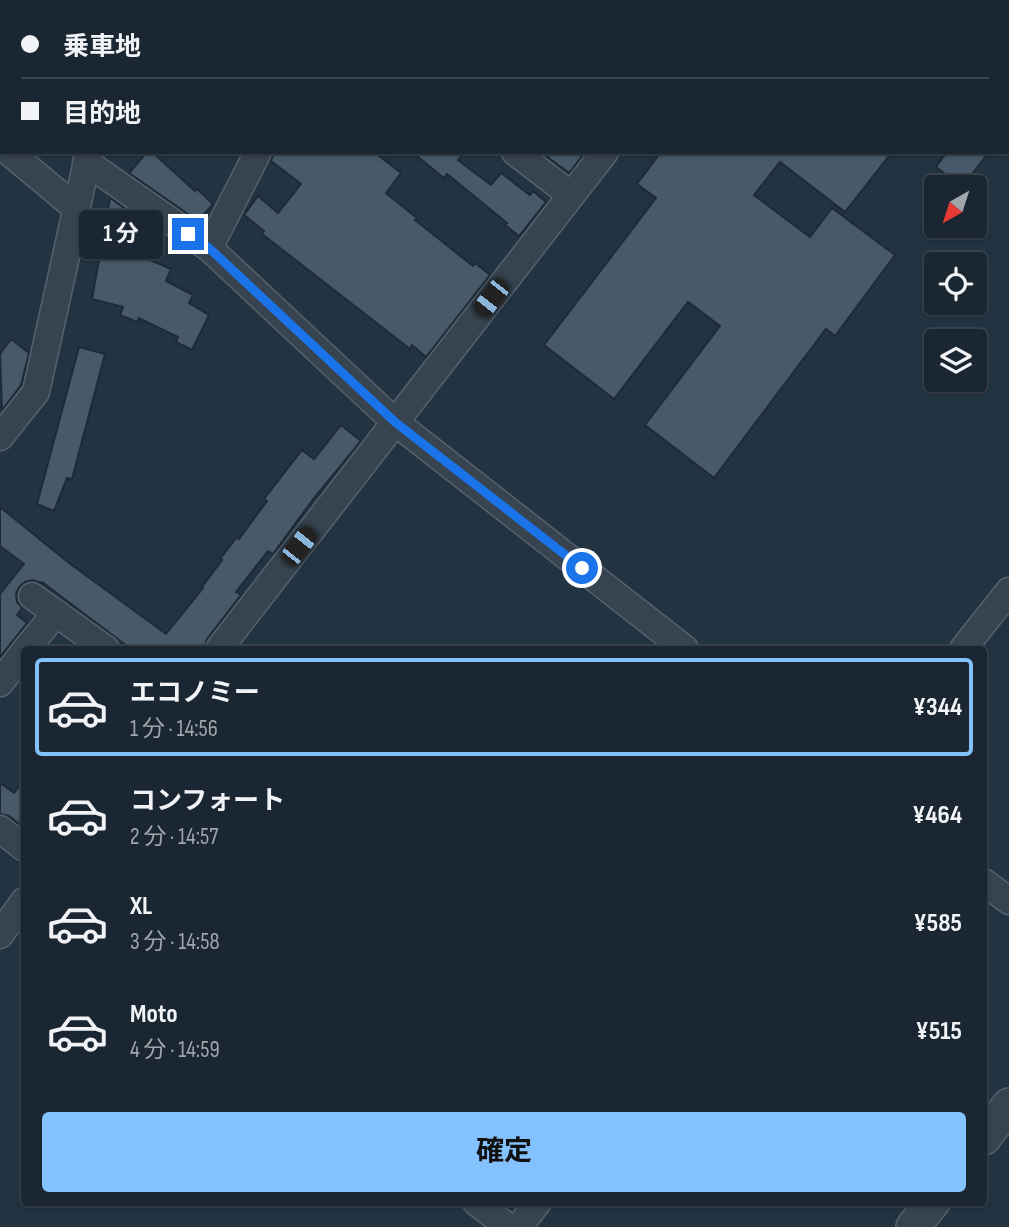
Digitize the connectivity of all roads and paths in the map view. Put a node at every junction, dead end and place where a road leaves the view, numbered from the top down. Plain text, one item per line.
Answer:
1 (11, 154) edge
2 (257, 154) edge
3 (518, 154) edge
4 (603, 154) edge
5 (87, 157) edge
6 (571, 195) junction
7 (76, 208) junction
8 (209, 248) junction
9 (395, 422) junction
10 (0, 438) edge
11 (1009, 591) edge
12 (32, 596) dead end
13 (56, 612) junction
14 (28, 646) edge
15 (102, 646) edge
16 (221, 646) edge
17 (681, 646) edge
18 (965, 646) edge
19 (21, 655) edge
20 (0, 682) edge
21 (0, 829) edge
22 (21, 846) edge
23 (987, 883) edge
24 (1009, 901) edge
25 (21, 905) edge
26 (0, 935) edge
27 (1009, 1105) edge
28 (987, 1134) edge
29 (481, 1206) edge
30 (535, 1206) edge
31 (930, 1206) edge
32 (508, 1227) edge
33 (519, 1227) edge
34 (913, 1227) edge

1 - 7 street
2 - 8 street
3 - 6 street
4 - 6 street
5 - 7 street
5 - 8 street
6 - 9 street
7 - 10 street
8 - 9 street
9 - 16 street
9 - 17 street
11 - 18 street
12 - 13 street
13 - 14 street
13 - 15 street
19 - 20 street
21 - 22 street
23 - 24 street
25 - 26 street
27 - 28 street
29 - 32 street
30 - 33 street
31 - 34 street

